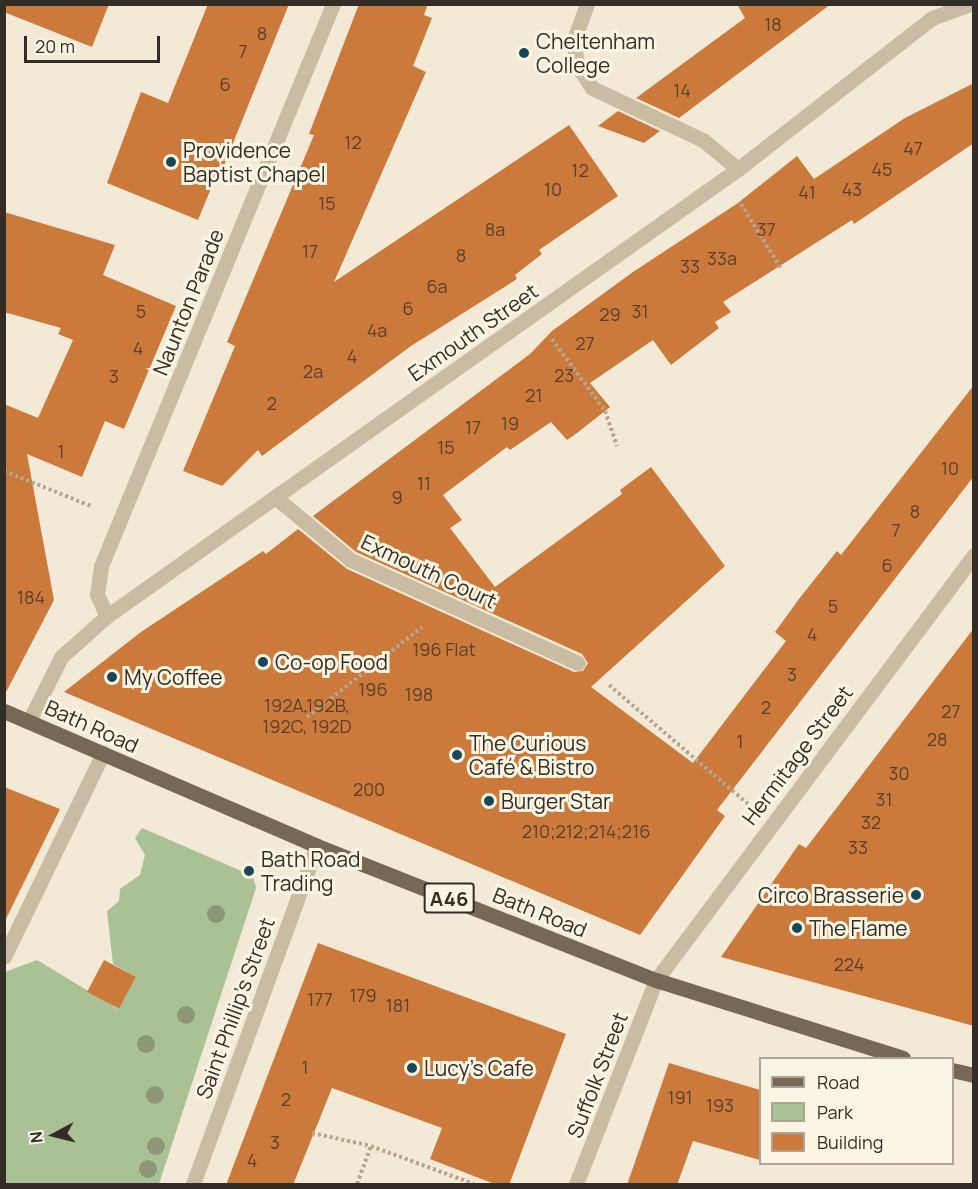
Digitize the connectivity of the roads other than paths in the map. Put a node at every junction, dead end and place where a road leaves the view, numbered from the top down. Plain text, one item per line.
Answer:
1 (333, 4) edge
2 (587, 4) edge
3 (970, 4) edge
4 (932, 11) edge
5 (732, 173) junction
6 (275, 497) junction
7 (974, 555) edge
8 (107, 616) junction
9 (578, 663) dead end
10 (4, 711) edge
11 (29, 721) junction
12 (103, 753) junction
13 (317, 846) junction
14 (4, 957) edge
15 (656, 980) junction
16 (897, 1057) edge
17 (954, 1070) edge
18 (974, 1075) edge
19 (194, 1185) edge
20 (576, 1185) edge

1 - 8 street, Naunton Parade
2 - 5 street
3 - 4 street, Exmouth Street
4 - 5 street, Exmouth Street
5 - 6 street, Exmouth Street
6 - 8 street, Exmouth Street
6 - 9 street, Exmouth Court
7 - 15 street, Hermitage Street
8 - 11 street, Exmouth Street
10 - 11 main road, Bath Road / A46
11 - 12 main road, Bath Road / A46
12 - 13 main road, Bath Road / A46
12 - 14 street
13 - 15 main road, Bath Road / A46
13 - 19 street, Saint Phillip's Street
15 - 16 main road, Bath Road / A46
15 - 20 street, Suffolk Street
17 - 18 main road

